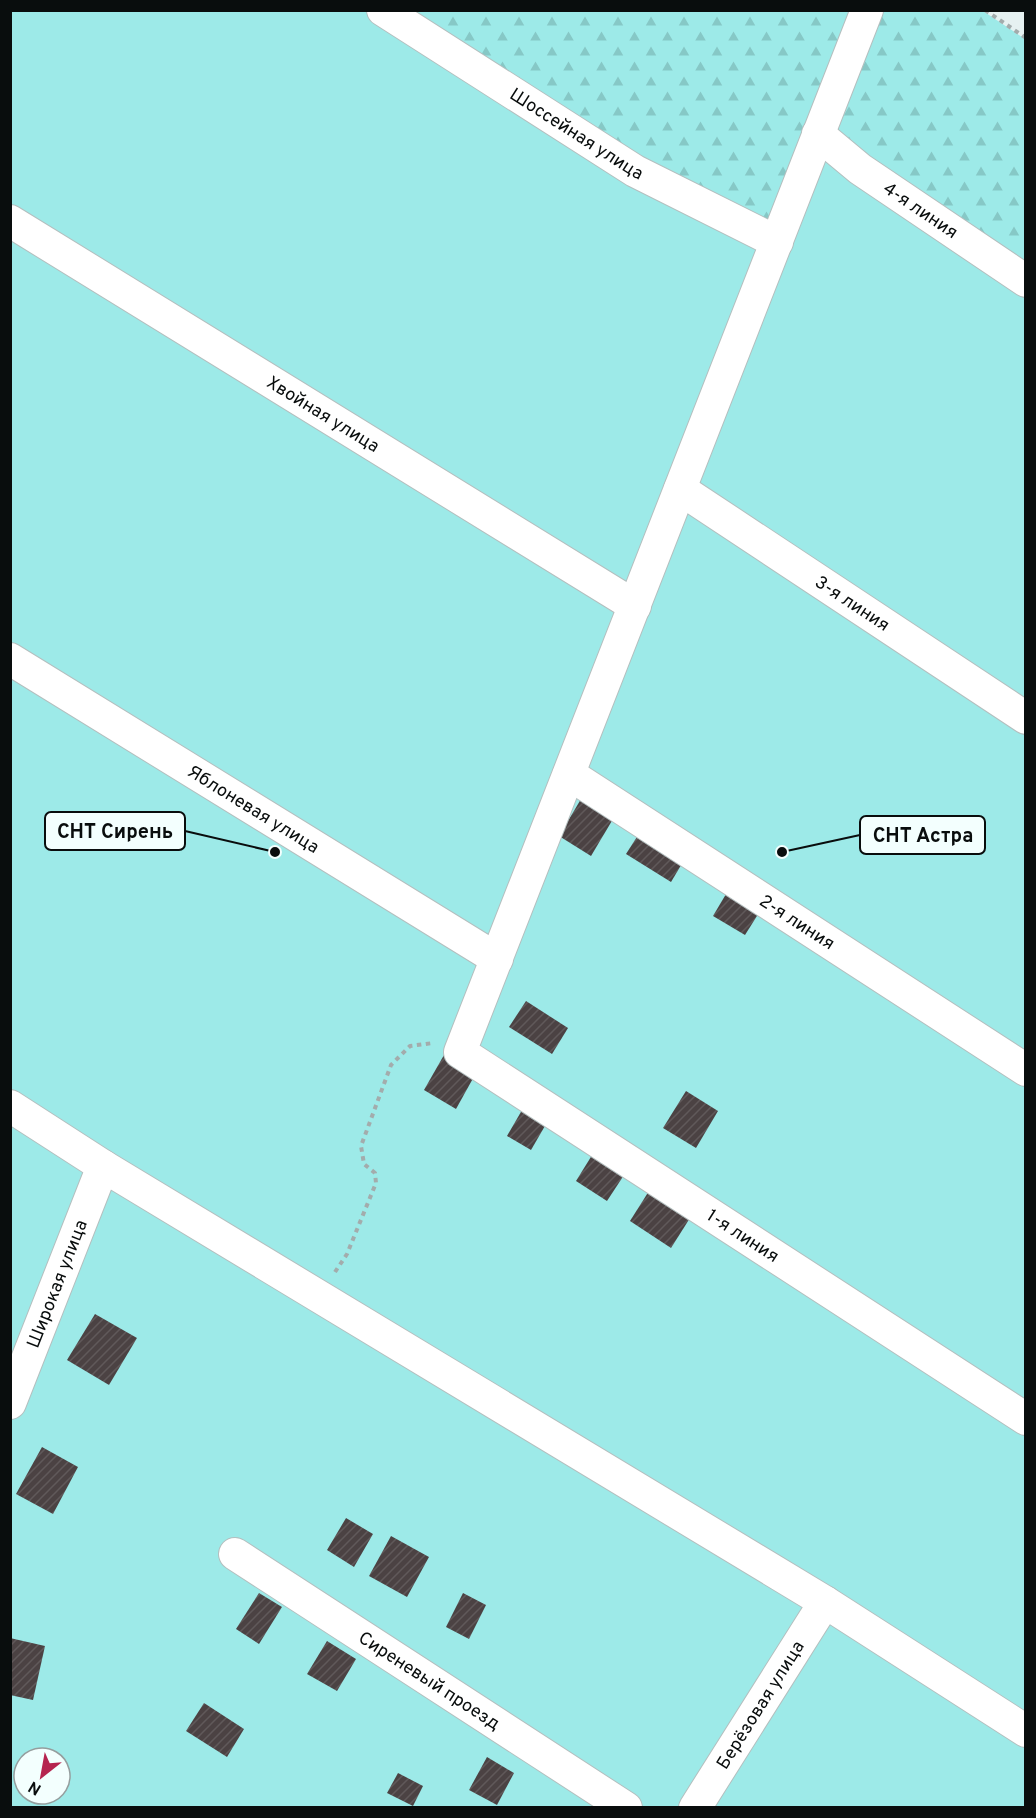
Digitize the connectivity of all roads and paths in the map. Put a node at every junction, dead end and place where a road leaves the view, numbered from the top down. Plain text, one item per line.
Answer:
1 (383, 10) edge
2 (867, 10) edge
3 (985, 10) edge
4 (1026, 38) edge
5 (818, 134) junction
6 (10, 221) edge
7 (777, 242) junction
8 (1026, 281) edge
9 (680, 489) junction
10 (635, 606) junction
11 (10, 659) edge
12 (1026, 718) edge
13 (569, 774) junction
14 (497, 959) junction
15 (462, 1049) junction
16 (1026, 1070) edge
17 (10, 1106) edge
18 (103, 1166) junction
19 (317, 1295) junction
20 (10, 1403) edge
21 (1026, 1419) edge
22 (235, 1554) dead end
23 (825, 1602) junction
24 (1026, 1731) edge
25 (626, 1808) edge
26 (695, 1808) edge

1 - 7 street, Шоссейная улица
2 - 5 street
3 - 4 path
5 - 7 street
5 - 8 street, 4-я линия
6 - 10 street, Хвойная улица
7 - 9 street
9 - 10 street
9 - 12 street, 3-я линия
10 - 13 street
11 - 14 street, Яблоневая улица
13 - 14 street
13 - 16 street, 2-я линия
14 - 15 street
15 - 19 path
15 - 21 street, 1-я линия
17 - 18 street
18 - 19 street
18 - 20 street, Широкая улица
19 - 23 street
22 - 25 street, Сиреневый проезд
23 - 24 street
23 - 26 street, Берёзовая улица

